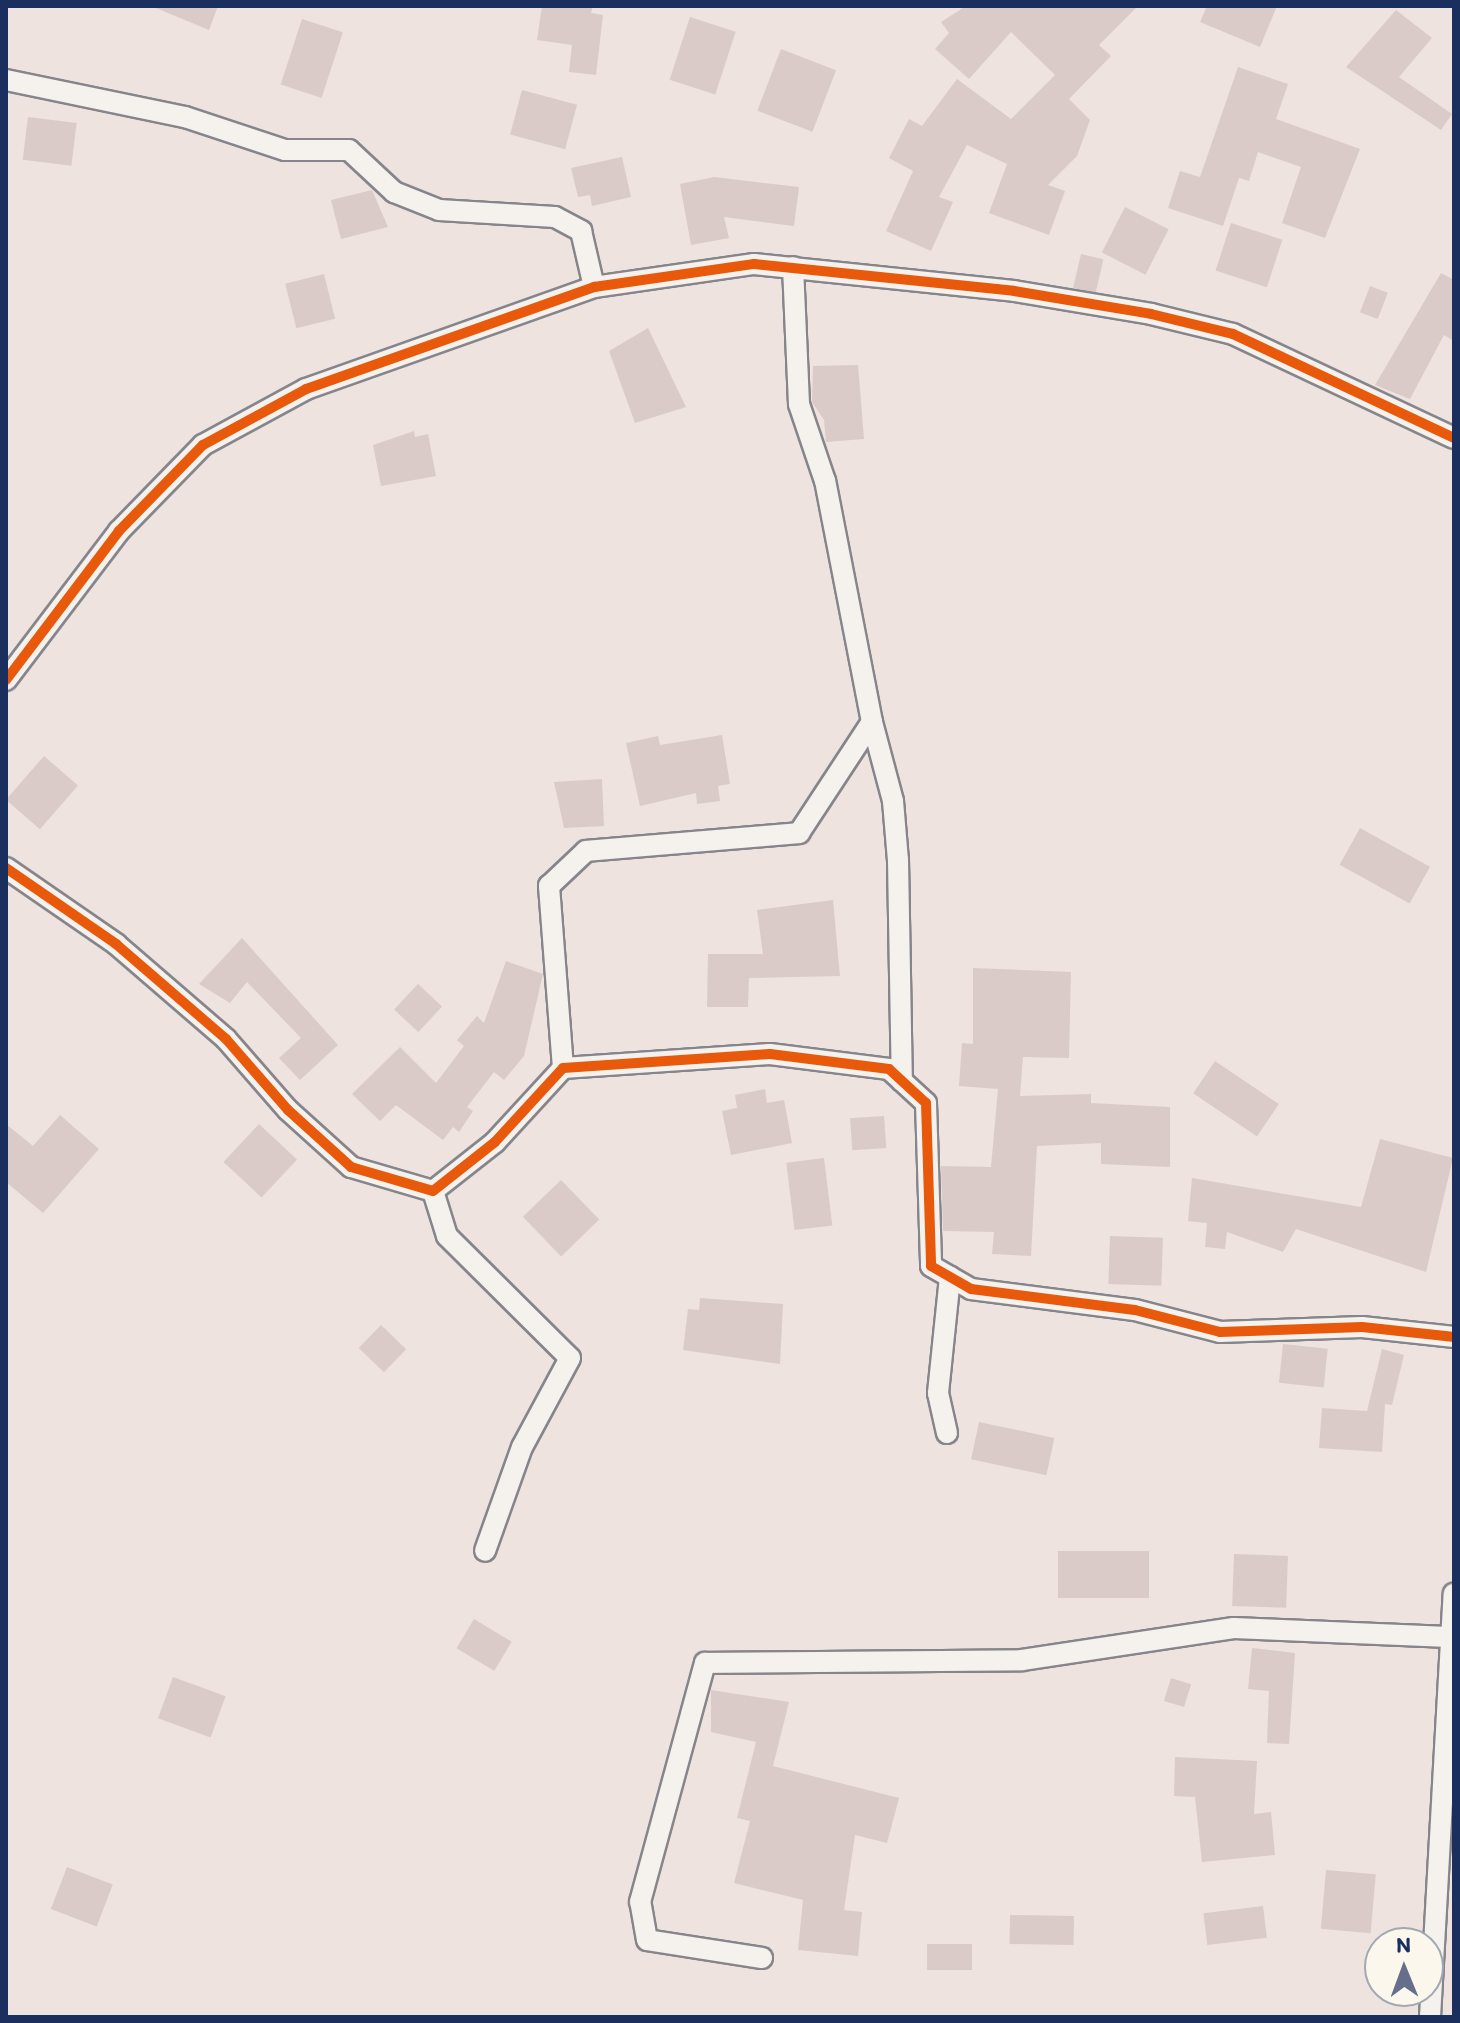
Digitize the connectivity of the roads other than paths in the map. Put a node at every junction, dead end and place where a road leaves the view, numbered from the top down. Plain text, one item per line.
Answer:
1 (6, 80) edge
2 (793, 267) junction
3 (594, 287) junction
4 (1454, 438) edge
5 (6, 680) edge
6 (872, 722) junction
7 (6, 868) edge
8 (563, 1068) junction
9 (902, 1081) junction
10 (433, 1191) junction
11 (950, 1277) junction
12 (1454, 1337) edge
13 (947, 1433) dead end
14 (485, 1551) dead end
15 (1454, 1594) edge
16 (1449, 1637) junction
17 (1450, 1702) edge
18 (762, 1958) dead end
19 (1430, 2017) edge

1 - 3 street
2 - 3 street
2 - 4 street
2 - 6 street
3 - 5 street
6 - 8 street
6 - 9 street
7 - 10 street
8 - 9 street
8 - 10 street
9 - 11 street
10 - 14 street
11 - 12 street
11 - 13 street
15 - 16 street
16 - 17 street
16 - 18 street
17 - 19 street

